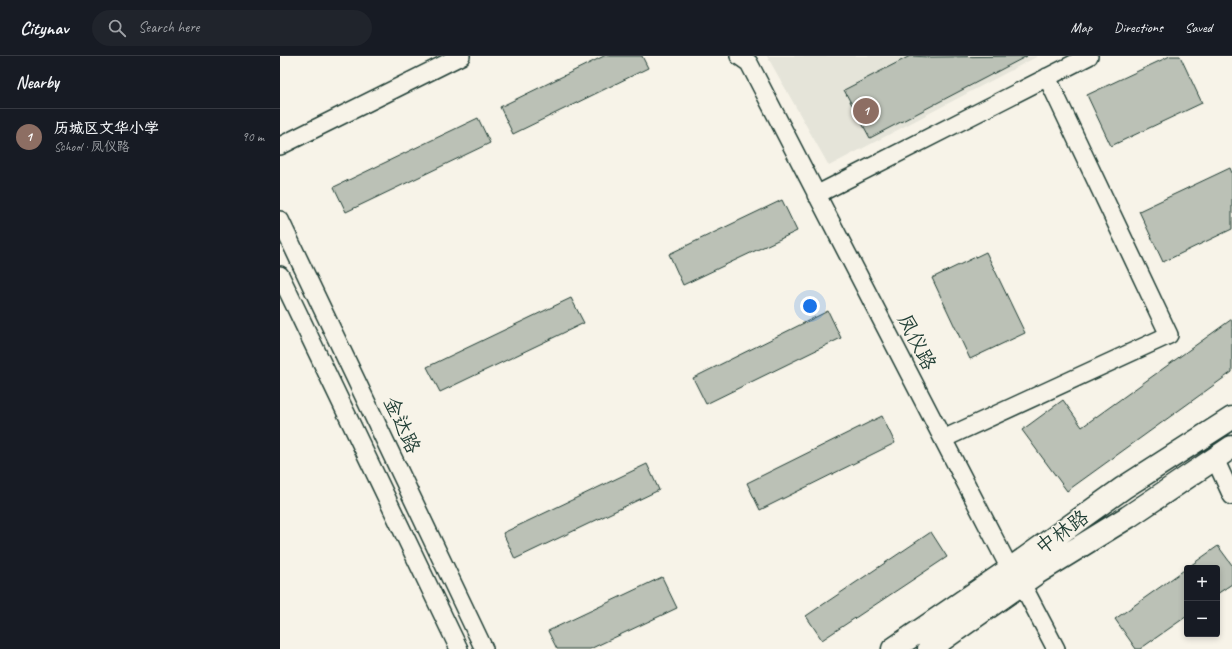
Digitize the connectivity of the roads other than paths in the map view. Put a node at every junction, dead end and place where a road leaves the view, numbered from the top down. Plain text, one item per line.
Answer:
1 (462, 56) edge
2 (739, 56) edge
3 (1089, 56) edge
4 (1047, 77) junction
5 (280, 146) edge
6 (816, 194) junction
7 (280, 220) edge
8 (280, 275) edge
9 (1232, 418) edge
10 (943, 439) junction
11 (1223, 453) edge
12 (1232, 496) edge
13 (1016, 576) junction
14 (459, 649) edge
15 (484, 649) edge
16 (893, 649) edge
17 (929, 649) edge
18 (1056, 649) edge

1 - 5 street
2 - 6 street, 凤仪路
3 - 4 street
4 - 6 street
4 - 10 street
6 - 10 street, 凤仪路
7 - 15 street, 金达路
8 - 14 street
9 - 13 main road, 中林路
10 - 13 street, 凤仪路
11 - 12 street
11 - 13 main road, 中林路
13 - 16 main road, 中林路
13 - 17 main road, 中林路
13 - 18 street, 凤仪路

